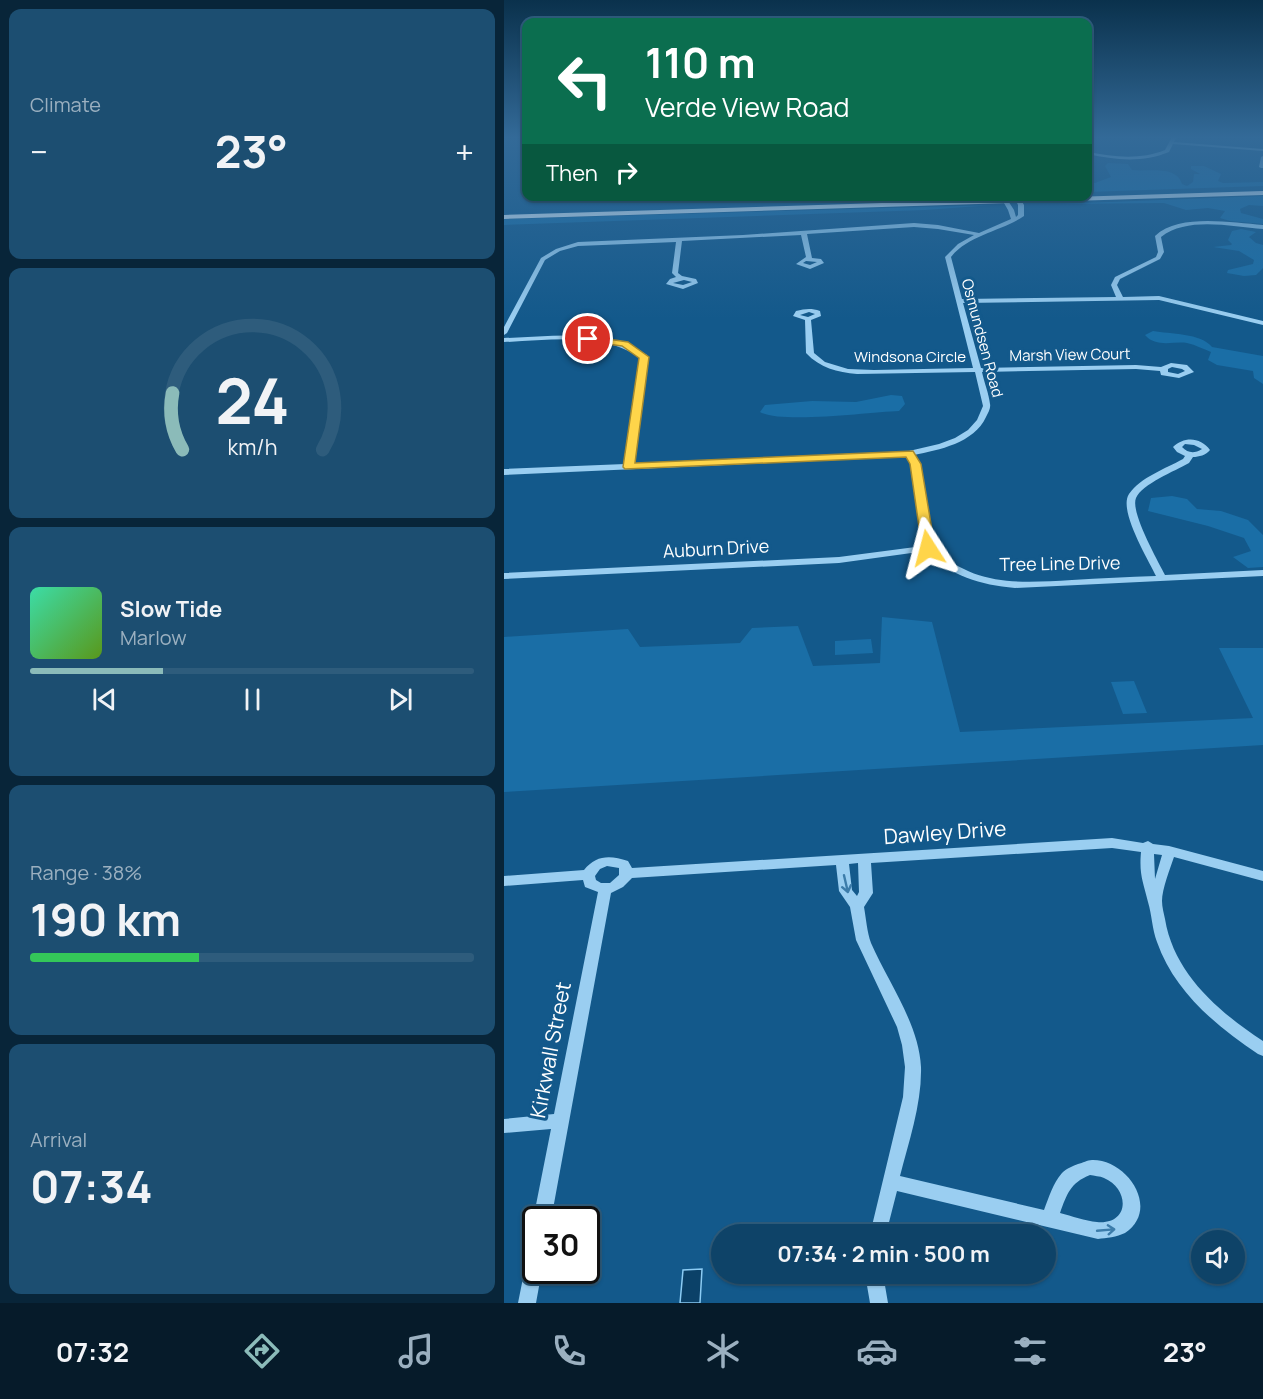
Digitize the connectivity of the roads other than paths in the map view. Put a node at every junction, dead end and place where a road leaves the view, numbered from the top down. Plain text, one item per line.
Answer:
1 (903, 201) edge
2 (924, 201) edge
3 (1004, 201) edge
4 (1019, 201) edge
5 (504, 213) edge
6 (504, 217) edge
7 (1014, 220) junction
8 (1263, 227) edge
9 (804, 233) junction
10 (981, 235) junction
11 (679, 240) junction
12 (809, 259) dead end
13 (680, 278) dead end
14 (1120, 298) junction
15 (960, 301) junction
16 (1263, 312) edge
17 (808, 319) dead end
18 (1252, 320) junction
19 (1263, 323) edge
20 (504, 333) edge
21 (504, 340) edge
22 (1163, 369) dead end
23 (978, 370) junction
24 (909, 454) junction
25 (1190, 454) dead end
26 (629, 467) junction
27 (504, 472) edge
28 (928, 548) junction
29 (1263, 573) edge
30 (504, 576) edge
31 (1162, 578) junction
32 (1148, 846) junction
33 (1169, 851) junction
34 (864, 858) junction
35 (842, 860) junction
36 (627, 873) junction
37 (588, 875) junction
38 (1263, 876) edge
39 (504, 881) edge
40 (605, 889) junction
41 (1154, 900) junction
42 (857, 906) junction
43 (1263, 1049) edge
44 (560, 1121) junction
45 (504, 1126) edge
46 (890, 1181) junction
47 (545, 1206) edge
48 (1049, 1219) junction
49 (880, 1224) edge
50 (531, 1284) edge
51 (876, 1284) edge
52 (527, 1303) edge
53 (879, 1303) edge

1 - 5 main road
2 - 6 main road
3 - 7 street
4 - 7 street
7 - 10 street, Osmundsen Road
8 - 14 street
9 - 10 street
9 - 11 street
9 - 12 street
10 - 15 street, Osmundsen Road
11 - 13 street
11 - 20 street
14 - 15 street
14 - 18 street
15 - 23 street, Osmundsen Road
16 - 18 street
17 - 23 street, Windsona Circle
18 - 19 street
21 - 26 street
22 - 23 street, Marsh View Court
23 - 24 street, Osmundsen Road
24 - 26 street, Osmundsen Road
24 - 28 street
25 - 31 street
26 - 27 street, Osmundsen Road
28 - 30 street, Auburn Drive
28 - 31 street, Tree Line Drive
29 - 31 street, Tree Line Drive
32 - 33 street, Dawley Drive
32 - 34 street, Dawley Drive
32 - 41 street
33 - 38 street, Dawley Drive
33 - 41 street
34 - 35 street, Dawley Drive
34 - 42 street
35 - 36 street, Dawley Drive
35 -> 42 street
36 - 37 street
36 - 40 street
37 - 39 street
37 - 40 street
40 - 44 street, Kirkwall Street
41 - 43 street
42 - 46 street
44 - 45 street
44 - 47 street, Kirkwall Street
46 - 48 street
46 - 49 street
48 -> 48 street
50 - 52 street
51 - 53 street

